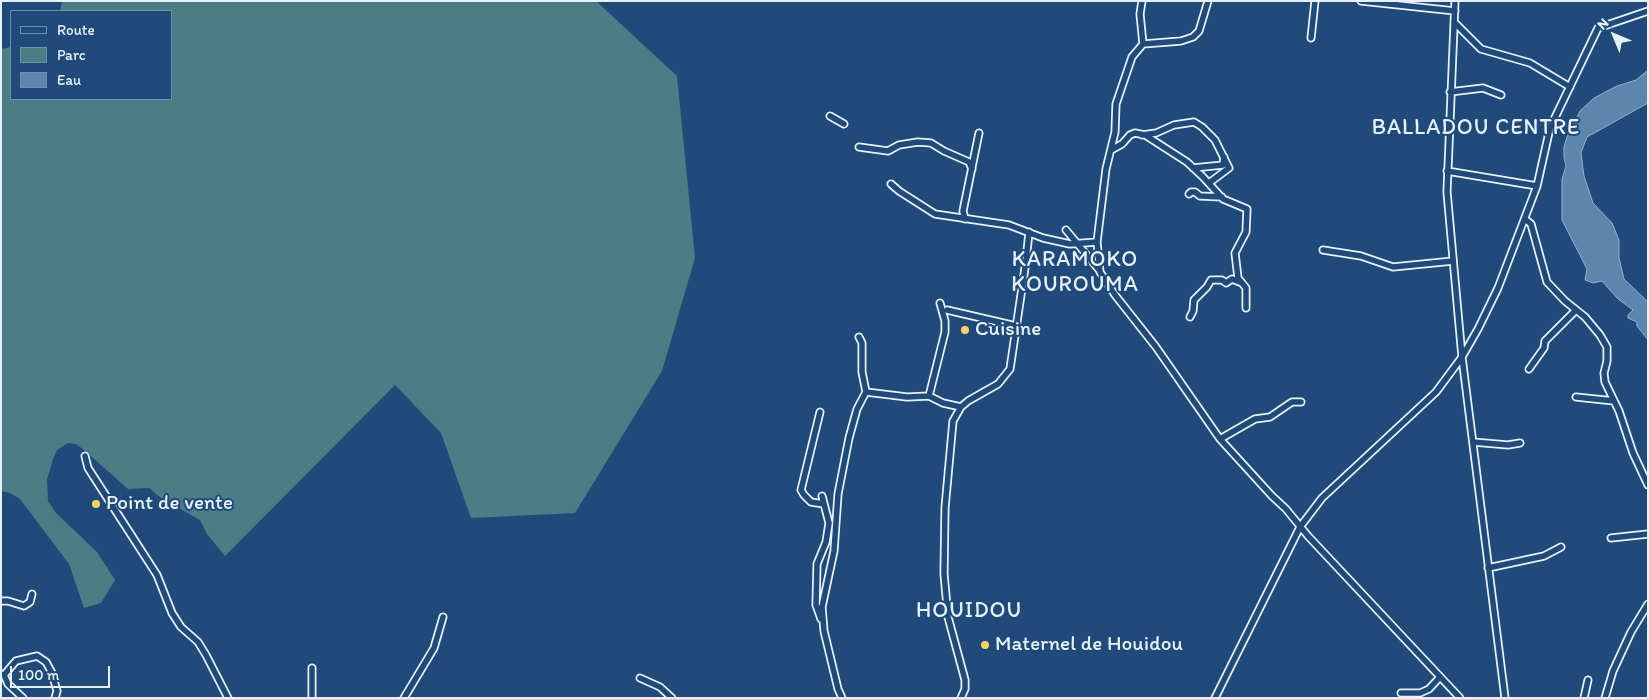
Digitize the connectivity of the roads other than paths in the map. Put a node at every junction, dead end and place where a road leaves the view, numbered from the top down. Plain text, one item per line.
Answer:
1 (1142, 1) edge
2 (1208, 1) edge
3 (1315, 1) edge
4 (1361, 1) edge
5 (1455, 1) edge
6 (1455, 11) junction
7 (1648, 11) edge
8 (1454, 22) junction
9 (1311, 38) dead end
10 (1143, 44) junction
11 (1570, 86) junction
12 (1450, 92) junction
13 (1501, 95) dead end
14 (830, 116) dead end
15 (844, 124) dead end
16 (979, 133) dead end
17 (1142, 135) junction
18 (859, 148) dead end
19 (1111, 150) junction
20 (1224, 155) junction
21 (1193, 168) junction
22 (972, 169) junction
23 (1447, 171) junction
24 (1210, 183) junction
25 (891, 184) dead end
26 (1537, 186) junction
27 (1189, 194) dead end
28 (1222, 197) junction
29 (965, 219) junction
30 (1525, 219) junction
31 (1066, 230) dead end
32 (1028, 232) junction
33 (1097, 242) junction
34 (1077, 244) junction
35 (1323, 250) dead end
36 (1453, 261) junction
37 (1100, 272) junction
38 (1242, 283) junction
39 (940, 303) dead end
40 (1246, 308) dead end
41 (947, 310) dead end
42 (1576, 310) junction
43 (1190, 317) dead end
44 (1016, 326) junction
45 (859, 337) dead end
46 (1462, 358) junction
47 (1529, 369) dead end
48 (866, 392) junction
49 (930, 396) junction
50 (1576, 397) dead end
51 (1614, 401) junction
52 (1301, 402) dead end
53 (960, 407) junction
54 (820, 412) dead end
55 (1220, 439) junction
56 (1473, 442) junction
57 (1520, 444) dead end
58 (85, 456) dead end
59 (1648, 485) edge
60 (822, 496) dead end
61 (824, 504) junction
62 (1300, 527) junction
63 (1648, 534) edge
64 (1611, 538) dead end
65 (1561, 547) dead end
66 (1488, 568) junction
67 (32, 594) dead end
68 (1, 601) edge
69 (1648, 604) edge
70 (443, 617) dead end
71 (824, 628) junction
72 (312, 668) dead end
73 (3, 675) edge
74 (1440, 677) junction
75 (640, 678) dead end
76 (1588, 680) dead end
77 (1401, 693) dead end
78 (23, 698) edge
79 (55, 698) edge
80 (228, 698) edge
81 (312, 698) edge
82 (404, 698) edge
83 (672, 698) edge
84 (842, 698) edge
85 (961, 698) edge
86 (1215, 698) edge
87 (1460, 698) edge
88 (1505, 698) edge
89 (1584, 698) edge
90 (1606, 698) edge

1 - 10 street
2 - 10 street
3 - 9 street
4 - 6 street
5 - 6 street
6 - 8 street
7 - 11 street
8 - 11 street
8 - 12 street
10 - 19 street
11 - 26 street
12 - 13 street
12 - 23 street
14 - 15 street
16 - 22 street
17 - 19 street
17 - 20 street
17 - 21 street
18 - 22 street
19 - 33 street
20 - 21 street
20 - 24 street
21 - 24 street
22 - 29 street
23 - 26 street
23 - 36 street
24 - 28 street
25 - 29 street
26 - 30 street
27 - 28 street
28 - 38 street
29 - 32 street
30 - 42 street
30 - 46 street
31 - 34 street
32 - 34 street
32 - 44 street
33 - 34 street
33 - 37 street
34 - 37 street
35 - 36 street
36 - 46 street
37 - 55 street
38 - 40 street
38 - 43 street
39 - 49 street
41 - 44 street
42 - 47 street
42 - 51 street
44 - 53 street
45 - 48 street
46 - 56 street
46 - 62 street
48 - 49 street
48 - 71 street
49 - 53 street
50 - 51 street
51 - 59 street
52 - 55 street
53 - 85 street
54 - 61 street
55 - 62 street
56 - 57 street
56 - 66 street
58 - 80 street
60 - 61 street
61 - 71 street
62 - 74 street
62 - 86 street
63 - 64 street
65 - 66 street
66 - 88 street
67 - 68 street
69 - 90 street
70 - 82 street
71 - 84 street
72 - 81 street
73 - 78 street
73 - 79 street
74 - 77 street
74 - 87 street
75 - 83 street
76 - 89 street

